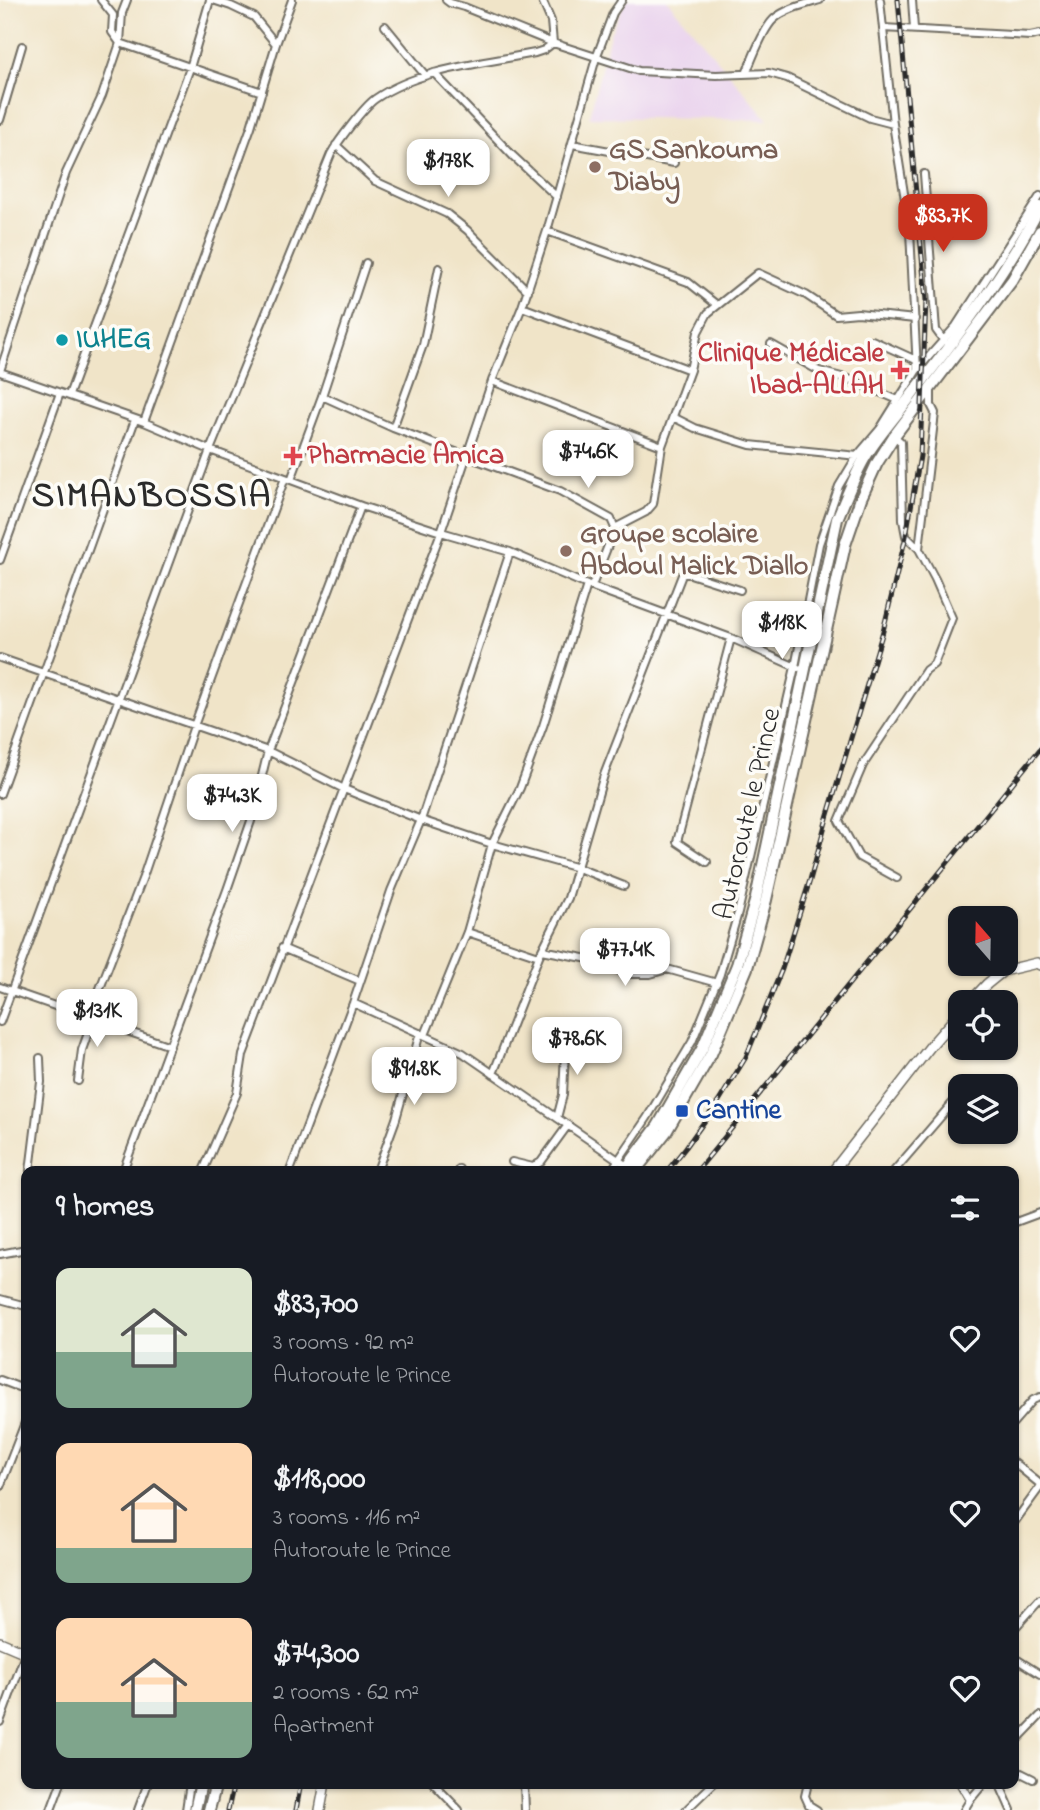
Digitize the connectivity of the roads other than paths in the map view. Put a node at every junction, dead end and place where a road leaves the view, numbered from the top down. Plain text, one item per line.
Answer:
1 (101, 0) edge
2 (127, 0) edge
3 (212, 0) edge
4 (292, 0) edge
5 (446, 0) edge
6 (542, 0) edge
7 (622, 0) edge
8 (820, 0) edge
9 (880, 0) edge
10 (912, 0) edge
11 (385, 26) dead end
12 (883, 27) junction
13 (914, 29) junction
14 (1040, 34) edge
15 (120, 43) junction
16 (553, 43) junction
17 (276, 44) junction
18 (22, 46) dead end
19 (596, 58) junction
20 (190, 68) junction
21 (434, 73) junction
22 (746, 74) junction
23 (425, 75) junction
24 (262, 92) junction
25 (0, 120) edge
26 (893, 124) junction
27 (572, 144) junction
28 (337, 145) junction
29 (674, 163) dead end
30 (924, 174) dead end
31 (556, 197) junction
32 (1040, 197) edge
33 (1040, 207) edge
34 (1040, 230) edge
35 (547, 232) junction
36 (366, 262) dead end
37 (439, 268) dead end
38 (528, 291) junction
39 (717, 305) junction
40 (522, 307) junction
41 (915, 319) junction
42 (872, 340) dead end
43 (944, 341) junction
44 (771, 344) dead end
45 (916, 359) junction
46 (690, 370) junction
47 (918, 370) junction
48 (0, 371) edge
49 (492, 381) junction
50 (932, 386) junction
51 (60, 393) junction
52 (914, 394) junction
53 (69, 395) junction
54 (322, 396) junction
55 (898, 400) junction
56 (673, 417) junction
57 (135, 420) junction
58 (144, 422) junction
59 (393, 428) junction
60 (894, 436) junction
61 (663, 446) junction
62 (210, 450) junction
63 (466, 457) junction
64 (861, 457) junction
65 (288, 479) junction
66 (361, 506) junction
67 (615, 528) junction
68 (441, 532) junction
69 (919, 549) junction
70 (510, 552) junction
71 (0, 560) edge
72 (590, 586) junction
73 (740, 590) dead end
74 (667, 614) junction
75 (731, 638) junction
76 (0, 658) edge
77 (799, 669) junction
78 (45, 673) junction
79 (118, 700) junction
80 (194, 726) junction
81 (268, 751) junction
82 (344, 789) junction
83 (0, 794) edge
84 (421, 820) junction
85 (492, 844) junction
86 (707, 862) dead end
87 (578, 868) junction
88 (897, 878) dead end
89 (624, 886) dead end
90 (467, 932) junction
91 (282, 948) junction
92 (541, 953) junction
93 (1039, 963) edge
94 (359, 981) junction
95 (717, 982) junction
96 (0, 987) edge
97 (12, 990) junction
98 (981, 990) edge
99 (353, 1003) junction
100 (89, 1017) junction
101 (0, 1022) edge
102 (581, 1023) dead end
103 (948, 1026) edge
104 (423, 1034) junction
105 (170, 1046) junction
106 (40, 1058) dead end
107 (493, 1074) junction
108 (78, 1081) dead end
109 (948, 1108) edge
110 (557, 1118) junction
111 (568, 1125) junction
112 (512, 1162) dead end
113 (31, 1166) edge
114 (125, 1166) edge
115 (206, 1166) edge
116 (292, 1166) edge
117 (379, 1166) edge
118 (529, 1166) edge
119 (536, 1166) edge
120 (625, 1166) edge
121 (626, 1166) edge
122 (627, 1166) edge
123 (627, 1166) edge
124 (836, 1166) edge
125 (898, 1166) edge
126 (1040, 1213) edge
127 (1019, 1221) edge
128 (21, 1249) edge
129 (0, 1254) edge
130 (0, 1299) edge
131 (21, 1305) edge
132 (0, 1380) edge
133 (21, 1388) edge
134 (1040, 1396) edge
135 (1019, 1416) edge
136 (21, 1433) edge
137 (1019, 1467) edge
138 (1040, 1486) edge
139 (0, 1487) edge
140 (1019, 1516) edge
141 (1040, 1600) edge
142 (1019, 1623) edge
143 (0, 1642) edge
144 (21, 1651) edge
145 (1019, 1661) edge
146 (21, 1666) edge
147 (1040, 1674) edge
148 (1040, 1716) edge
149 (0, 1722) edge
150 (1019, 1738) edge
151 (1019, 1772) edge
152 (1033, 1779) dead end
153 (59, 1789) edge
154 (146, 1789) edge
155 (189, 1789) edge
156 (200, 1789) edge
157 (214, 1789) edge
158 (324, 1789) edge
159 (440, 1789) edge
160 (524, 1789) edge
161 (708, 1789) edge
162 (807, 1789) edge
163 (964, 1789) edge
164 (979, 1789) edge
165 (1002, 1789) edge
166 (448, 1799) junction
167 (970, 1800) junction
168 (51, 1810) edge
169 (138, 1810) edge
170 (186, 1810) edge
171 (195, 1810) edge
172 (209, 1810) edge
173 (320, 1810) edge
174 (444, 1810) edge
175 (459, 1810) edge
176 (526, 1810) edge
177 (686, 1810) edge
178 (817, 1810) edge
179 (964, 1810) edge
180 (1011, 1810) edge

1 - 15 street
2 - 15 street
3 - 17 street
3 - 20 street
4 - 17 street
5 - 16 street
6 - 16 street
7 - 19 street
8 - 22 street
9 - 12 street
10 - 13 street
11 - 23 street
12 - 13 street
12 - 26 street
13 - 14 street
15 - 20 street
15 - 48 street
16 - 19 street
16 - 21 street
17 - 24 street
18 - 25 street
19 - 22 street
19 - 27 street
20 - 24 street
20 - 53 street
21 - 23 street
21 - 31 street
22 - 26 street
23 - 28 street
24 - 58 street
26 - 41 street
27 - 29 street
27 - 31 street
28 - 38 street
28 - 62 street
30 - 43 street
31 - 35 street
32 - 43 street
33 - 52 main road, Autoroute le Prince
34 - 50 main road, Autoroute le Prince
35 - 38 street
35 - 39 street
36 - 54 street
37 - 59 street
38 - 40 street
39 - 41 street
39 - 46 street
40 - 46 street
40 - 49 street
41 - 45 street
42 - 45 street
43 - 47 street
44 - 55 street
45 - 47 street
46 - 56 street
47 - 52 street
47 - 55 street
48 - 51 street
49 - 61 street
49 - 63 street
50 - 60 main road, Autoroute le Prince
50 - 69 street
51 - 53 street
51 - 71 street
52 - 64 main road, Autoroute le Prince
53 - 57 street
54 - 59 street
54 - 65 street
55 - 64 street
56 - 61 street
56 - 64 street
57 - 58 street
57 - 78 street
58 - 62 street
59 - 63 street
60 - 69 street
60 - 122 main road, Autoroute le Prince
61 - 67 street
62 - 65 street
62 - 79 street
63 - 67 street
63 - 68 street
64 - 77 main road, Autoroute le Prince
65 - 66 street
65 - 80 street
66 - 68 street
66 - 81 street
67 - 72 street
68 - 70 street
68 - 82 street
69 - 88 street
70 - 72 street
70 - 84 street
72 - 74 street
72 - 85 street
73 - 74 street
74 - 75 street
74 - 87 street
75 - 77 street
75 - 86 street
76 - 78 street
77 - 95 street
77 - 123 main road, Autoroute le Prince
78 - 79 street
78 - 83 street
79 - 80 street
79 - 97 street
80 - 81 street
80 - 100 street
81 - 82 street
81 - 105 street
82 - 84 street
82 - 91 street
84 - 85 street
84 - 94 street
85 - 87 street
85 - 90 street
87 - 89 street
87 - 92 street
90 - 92 street
90 - 104 street
91 - 94 street
91 - 115 street
92 - 95 street
92 - 107 street
93 - 98 street
94 - 99 street
95 - 121 street
96 - 97 street
97 - 100 street
97 - 101 street
99 - 104 street
99 - 116 street
100 - 105 street
100 - 108 street
102 - 110 street
103 - 124 street
104 - 107 street
104 - 117 street
105 - 114 street
106 - 113 street
107 - 110 street
109 - 125 street
110 - 111 street
111 - 119 street
111 - 120 street
112 - 118 street
126 - 127 street
128 - 129 street
130 - 131 street
132 - 133 street
134 - 135 street
136 - 139 street
137 - 138 street
138 - 140 street
141 - 142 street
143 - 144 street
145 - 147 street
146 - 149 street
148 - 150 street
151 - 152 street
153 - 168 street
154 - 169 street
155 - 170 street
156 - 171 main road
157 - 172 main road
158 - 173 street
159 - 166 street
160 - 176 street
161 - 177 street
162 - 178 street
163 - 167 street
164 - 167 street
165 - 180 street
166 - 174 street
166 - 175 street
167 - 179 street

